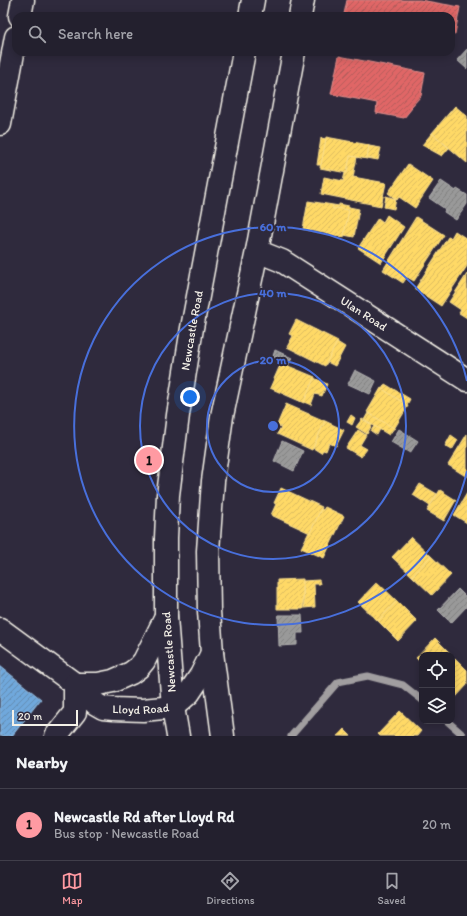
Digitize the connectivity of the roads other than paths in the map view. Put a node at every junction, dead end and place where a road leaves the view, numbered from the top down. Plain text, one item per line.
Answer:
1 (23, 0) edge
2 (254, 0) edge
3 (303, 0) edge
4 (21, 12) edge
5 (251, 12) edge
6 (301, 12) edge
7 (13, 56) edge
8 (243, 56) edge
9 (293, 56) edge
10 (0, 124) edge
11 (257, 251) junction
12 (467, 380) edge
13 (166, 617) junction
14 (0, 629) edge
15 (212, 653) junction
16 (75, 684) junction
17 (173, 707) junction
18 (56, 736) edge
19 (178, 736) edge
20 (223, 736) edge

1 - 4 main road
2 - 5 main road
3 - 6 main road
7 - 10 main road
8 - 13 main road, Newcastle Road
9 - 11 main road
11 - 12 main road, Ulan Road
11 - 15 main road
13 - 16 main road
13 - 17 main road, Newcastle Road
14 - 16 main road, Lloyd Road
15 - 17 main road, Lloyd Road
15 - 20 main road
16 - 17 main road, Lloyd Road
16 - 18 main road
17 - 19 main road, Newcastle Road

